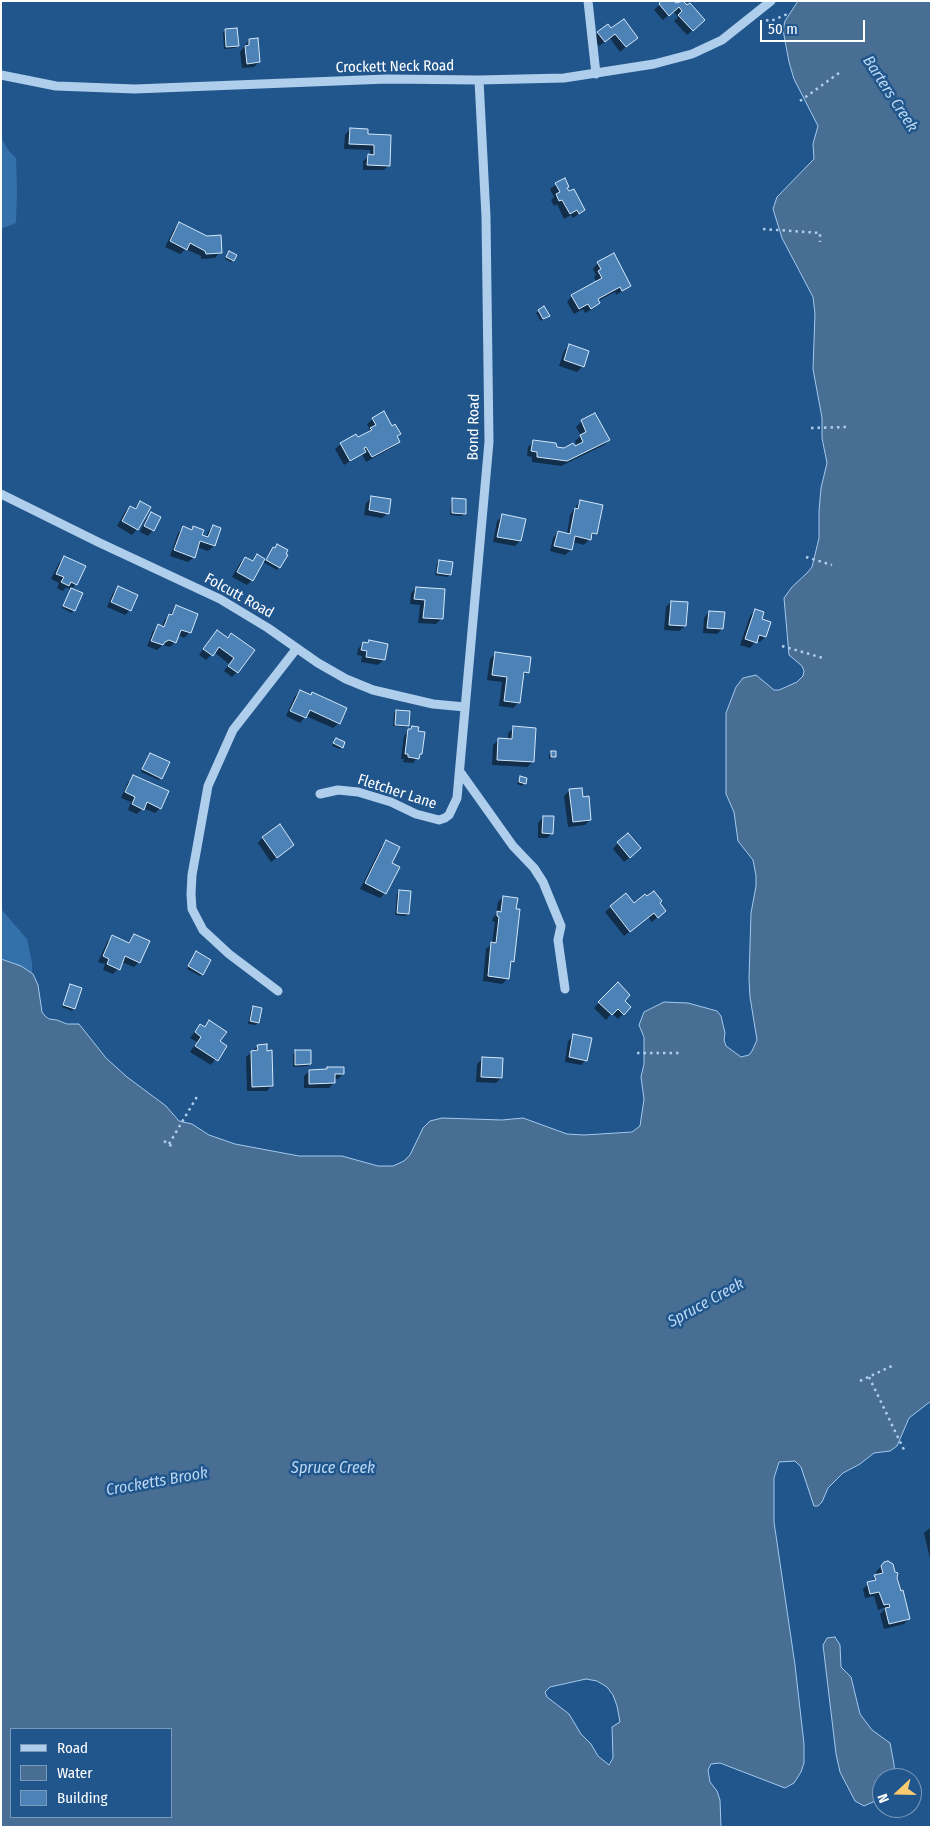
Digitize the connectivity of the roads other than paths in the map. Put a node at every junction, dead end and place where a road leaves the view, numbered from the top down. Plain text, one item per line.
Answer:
1 (588, 1) edge
2 (771, 1) edge
3 (596, 74) junction
4 (1, 75) edge
5 (479, 80) junction
6 (1, 494) edge
7 (297, 648) junction
8 (465, 707) junction
9 (460, 773) junction
10 (320, 794) dead end
11 (565, 989) dead end
12 (278, 991) dead end

1 - 3 street
2 - 3 street, Crockett Neck Road
3 - 5 street, Crockett Neck Road
4 - 5 street, Crockett Neck Road
5 - 8 street, Bond Road
6 - 7 street, Folcutt Road
7 - 8 street, Folcutt Road
7 - 12 street
8 - 9 street, Bond Road
9 - 10 street, Fletcher Lane
9 - 11 street

